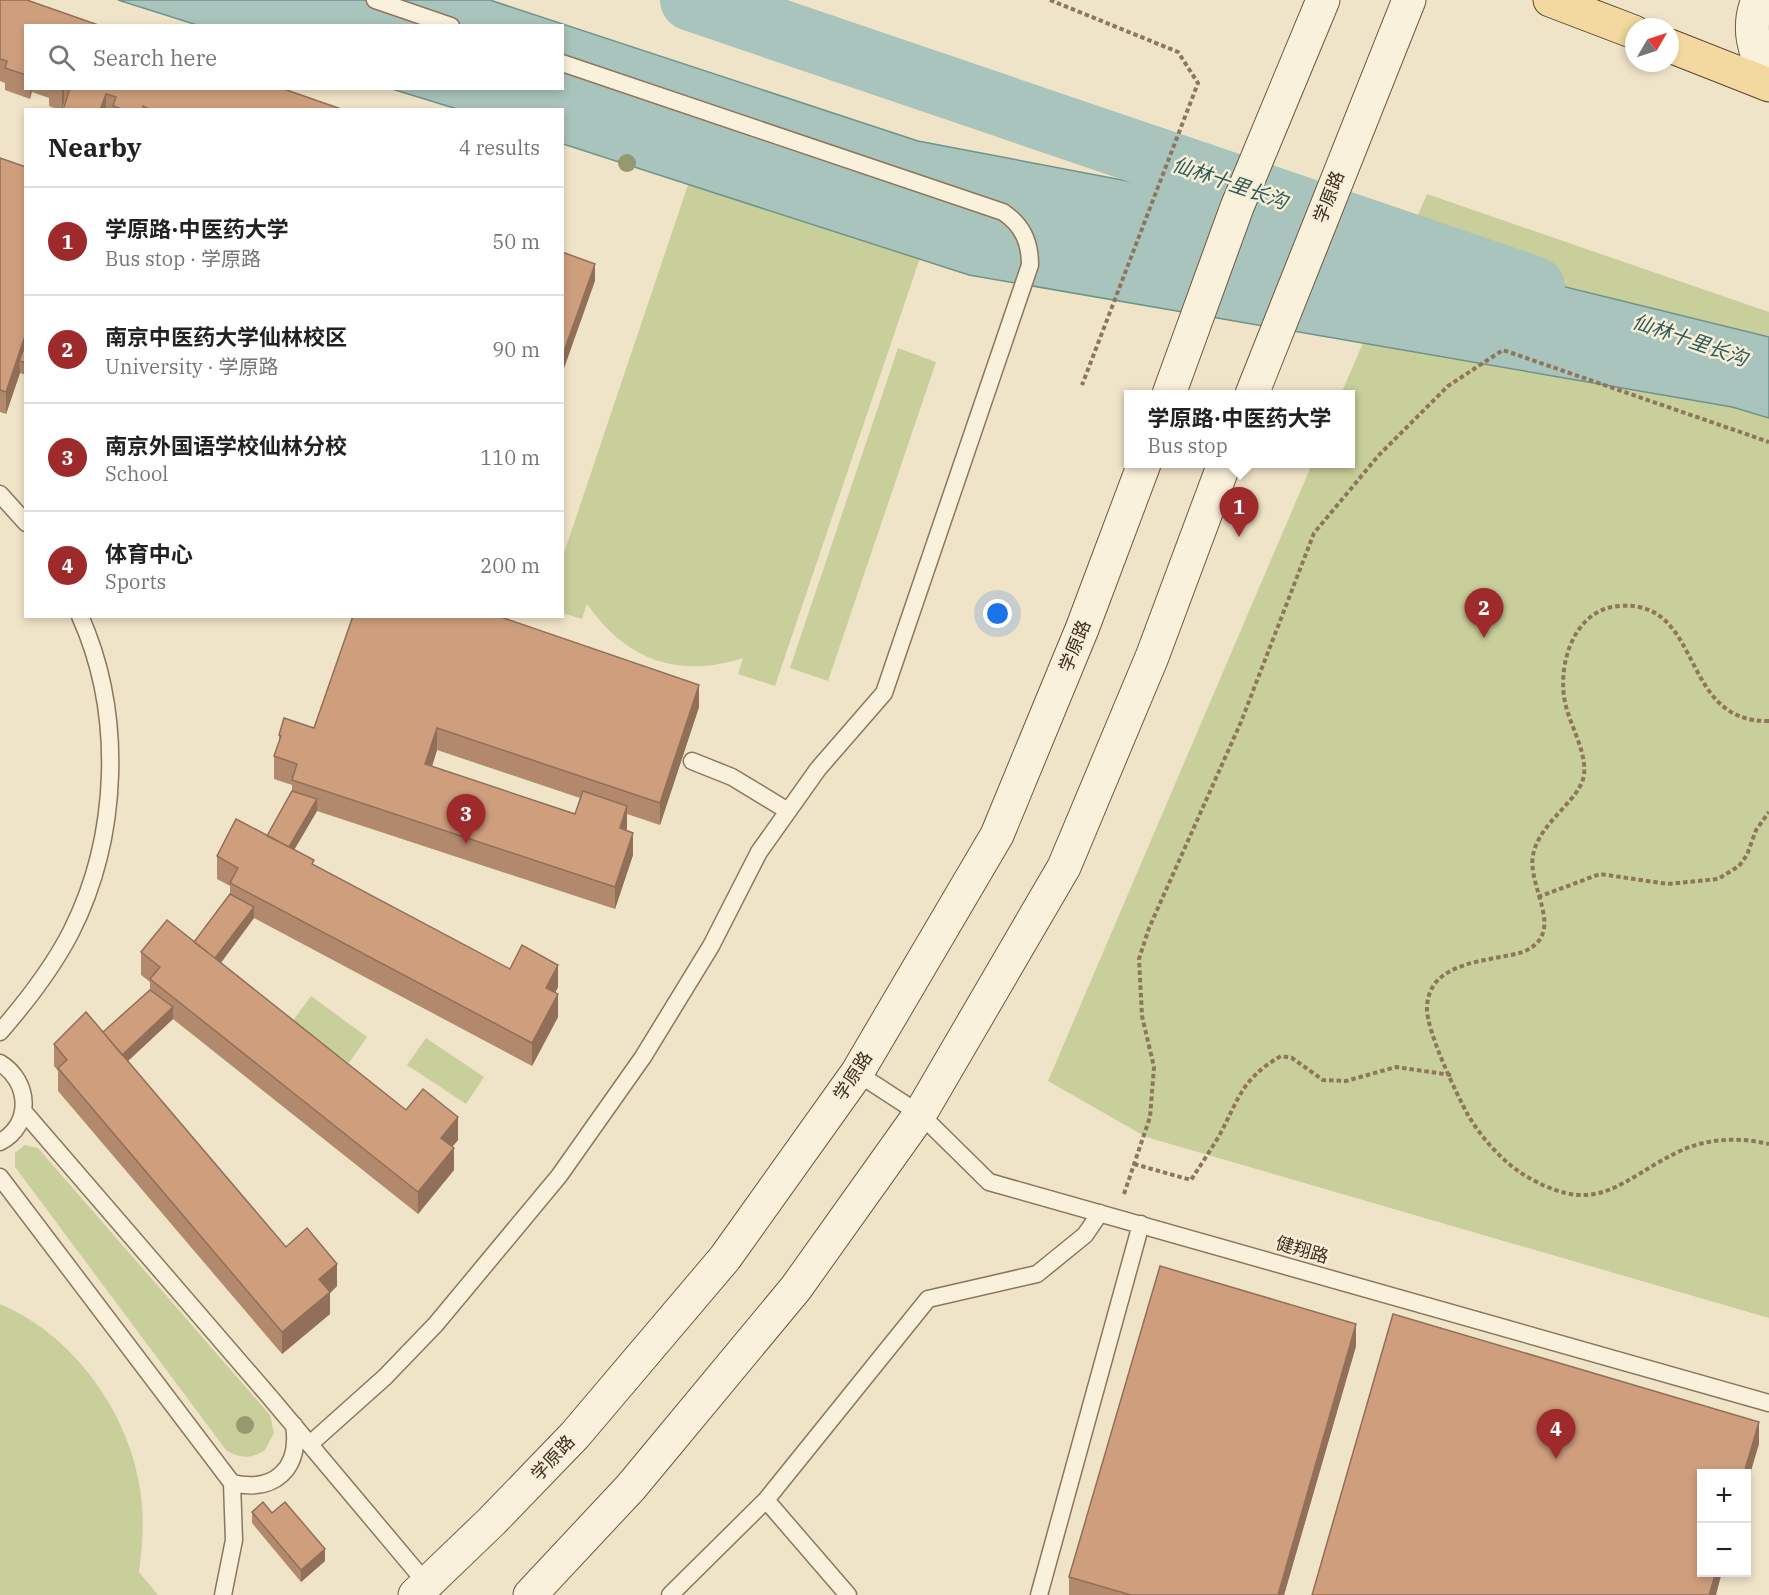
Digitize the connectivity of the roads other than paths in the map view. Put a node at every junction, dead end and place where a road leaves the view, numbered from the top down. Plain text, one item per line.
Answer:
1 (375, 0) edge
2 (1323, 0) edge
3 (1409, 0) edge
4 (1550, 0) edge
5 (1758, 0) edge
6 (445, 24) edge
7 (1625, 29) edge
8 (1679, 50) edge
9 (564, 64) edge
10 (1769, 76) edge
11 (1769, 85) edge
12 (1170, 390) edge
13 (1254, 390) edge
14 (1142, 468) edge
15 (1223, 468) edge
16 (0, 495) edge
17 (24, 521) edge
18 (81, 618) edge
19 (692, 761) dead end
20 (788, 810) junction
21 (0, 1032) edge
22 (0, 1063) edge
23 (857, 1073) junction
24 (24, 1112) junction
25 (920, 1114) junction
26 (0, 1142) edge
27 (0, 1177) edge
28 (1108, 1215) junction
29 (1141, 1224) junction
30 (1769, 1403) edge
31 (294, 1425) junction
32 (310, 1444) junction
33 (232, 1483) junction
34 (766, 1500) junction
35 (421, 1590) edge
36 (222, 1595) edge
37 (530, 1595) edge
38 (670, 1595) edge
39 (848, 1595) edge
40 (1039, 1595) edge

1 - 6 lane
2 - 12 street
3 - 13 street, 学原路
4 - 7 main road
5 - 10 street
8 - 11 main road
9 - 20 lane
14 - 23 street, 学原路
15 - 25 street
16 - 17 lane
18 - 21 lane
19 - 20 lane
20 - 32 lane
22 - 24 lane
23 - 25 lane, 健翔路
23 - 35 street, 学原路
24 - 26 lane
24 - 31 lane
25 - 28 lane, 健翔路
25 - 37 street
27 - 33 lane
28 - 29 lane, 健翔路
28 - 34 lane
29 - 30 lane, 健翔路
29 - 40 lane
31 - 32 lane
31 - 33 lane
32 - 35 lane
33 - 36 lane
34 - 38 lane
34 - 39 lane

